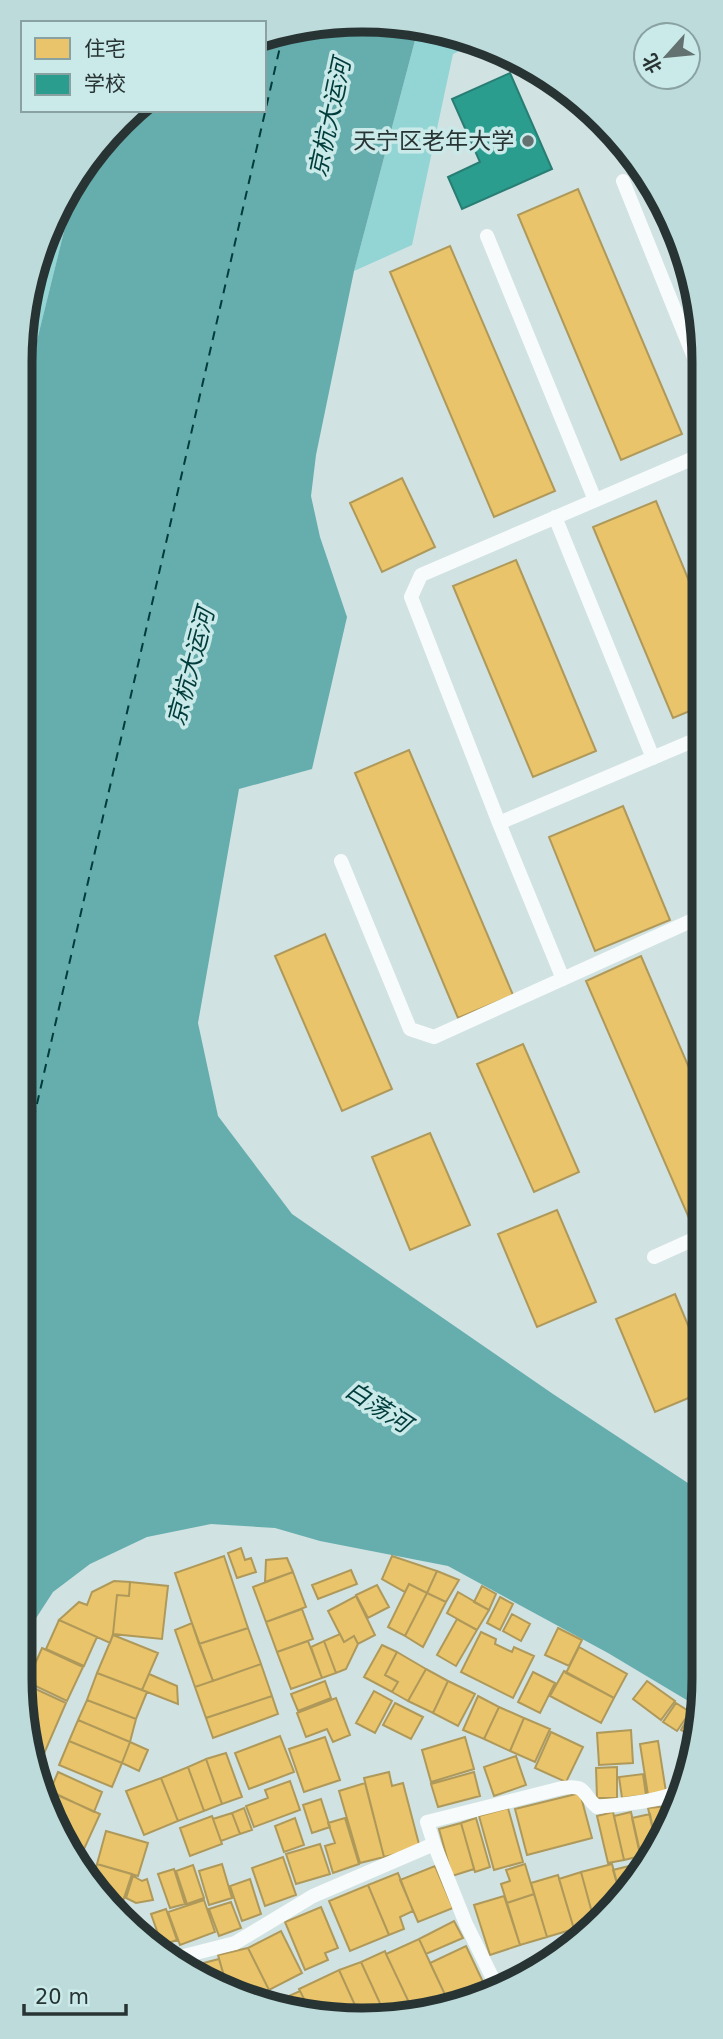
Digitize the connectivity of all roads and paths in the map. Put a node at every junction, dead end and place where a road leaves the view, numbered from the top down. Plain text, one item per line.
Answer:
1 (623, 181) dead end
2 (487, 236) dead end
3 (691, 350) edge
4 (692, 463) edge
5 (596, 500) junction
6 (555, 517) junction
7 (692, 741) edge
8 (653, 758) junction
9 (499, 823) junction
10 (341, 861) dead end
11 (692, 921) edge
12 (564, 979) junction
13 (692, 1240) edge
14 (654, 1257) dead end
15 (669, 1795) edge
16 (434, 1844) junction
17 (184, 1956) edge
18 (493, 1979) edge

1 - 3 lane
2 - 5 lane
4 - 5 lane
5 - 6 lane
6 - 8 lane
6 - 9 lane
7 - 8 lane
8 - 9 lane
9 - 12 lane
10 - 12 lane
11 - 12 lane
13 - 14 lane
15 - 16 lane
16 - 17 lane
16 - 18 lane

